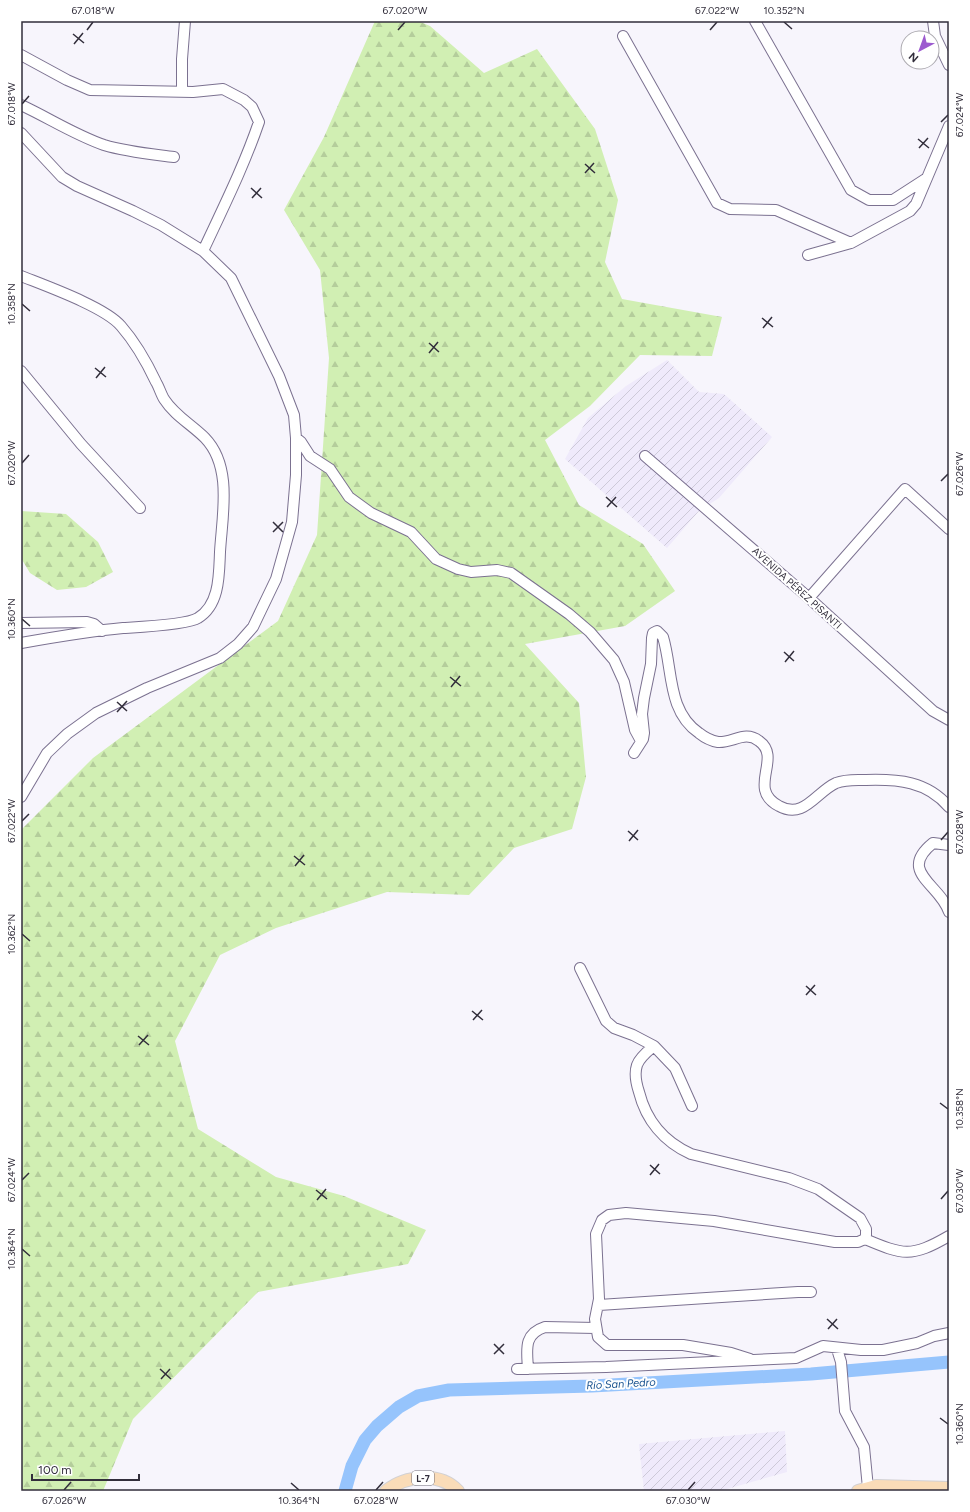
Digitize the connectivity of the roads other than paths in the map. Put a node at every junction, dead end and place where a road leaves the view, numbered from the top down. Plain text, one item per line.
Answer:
1 (185, 21) edge
2 (755, 21) edge
3 (933, 21) edge
4 (623, 36) dead end
5 (21, 55) edge
6 (949, 65) edge
7 (182, 92) junction
8 (21, 105) edge
9 (949, 126) edge
10 (21, 133) edge
11 (174, 157) dead end
12 (927, 178) junction
13 (852, 243) junction
14 (203, 250) junction
15 (808, 256) dead end
16 (21, 276) edge
17 (21, 371) edge
18 (296, 438) junction
19 (645, 456) dead end
20 (140, 508) dead end
21 (949, 529) edge
22 (809, 598) junction
23 (21, 623) edge
24 (102, 631) junction
25 (21, 643) edge
26 (949, 720) edge
27 (641, 741) junction
28 (634, 753) dead end
29 (21, 797) edge
30 (949, 807) edge
31 (949, 845) edge
32 (949, 912) edge
33 (580, 968) dead end
34 (654, 1046) junction
35 (692, 1106) dead end
36 (949, 1236) edge
37 (864, 1239) junction
38 (811, 1292) dead end
39 (599, 1305) junction
40 (596, 1328) junction
41 (949, 1333) edge
42 (837, 1349) junction
43 (750, 1359) junction
44 (517, 1369) dead end
45 (528, 1369) junction
46 (949, 1488) edge
47 (863, 1489) edge
48 (386, 1491) edge
49 (458, 1491) edge

1 - 7 street
2 - 12 street
3 - 6 street
4 - 13 street
5 - 7 street
7 - 14 street
8 - 11 street
9 - 12 street
10 - 14 street
12 - 13 street
13 - 15 street
14 - 18 street
16 - 24 street
17 - 20 street
18 - 27 street
18 - 29 street
19 - 22 street, AVENIDA PÉREZ PISANTI
21 - 22 street
22 - 26 street, AVENIDA PÉREZ PISANTI
23 - 24 street
24 - 25 street
27 - 28 street
27 - 30 street
31 - 32 street
33 - 34 street
34 - 35 street
34 - 37 street
36 - 37 street
37 - 39 street
38 - 39 street
39 - 40 street
40 - 43 street
40 - 45 street
41 - 42 street
42 - 43 street
42 - 47 street
43 - 45 street
44 - 45 street
46 - 47 main road
48 - 49 main road, L-7

